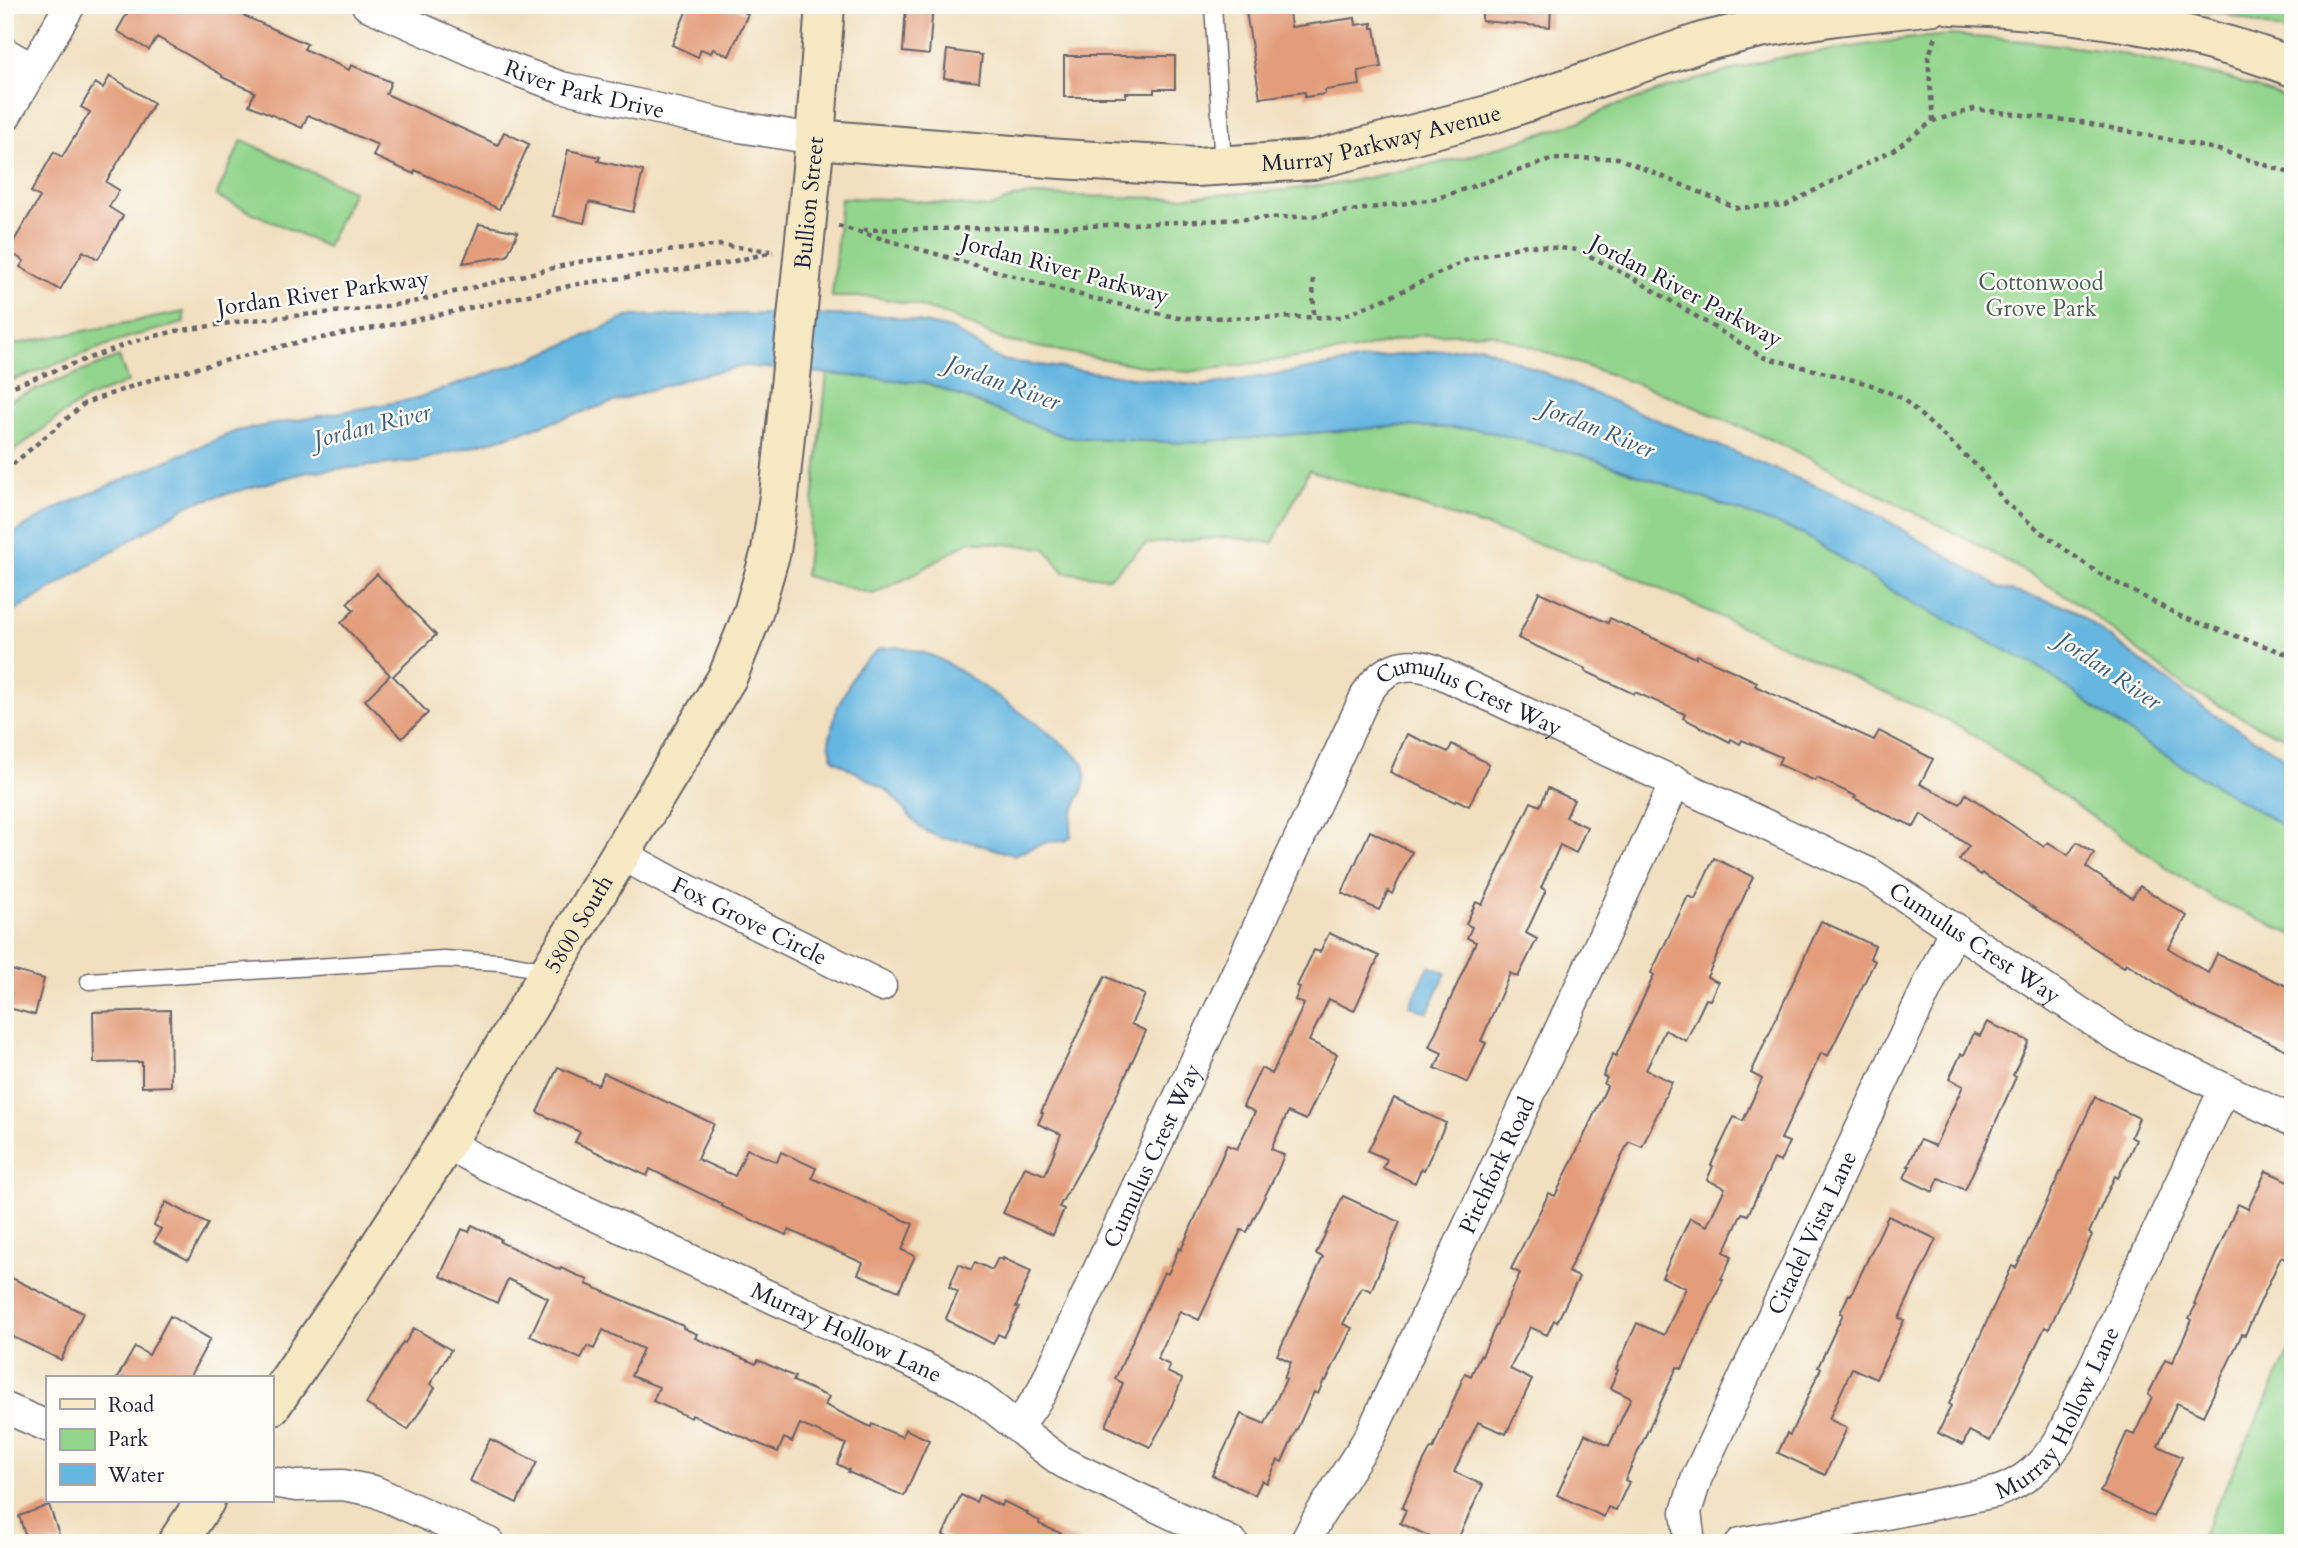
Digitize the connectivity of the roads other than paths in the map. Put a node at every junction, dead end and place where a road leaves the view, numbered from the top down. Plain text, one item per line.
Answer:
1 (70, 5) edge
2 (367, 5) edge
3 (825, 5) edge
4 (1213, 5) edge
5 (1934, 12) edge
6 (5, 53) edge
7 (2293, 67) edge
8 (33, 69) junction
9 (5, 117) edge
10 (815, 139) junction
11 (1223, 165) junction
12 (789, 402) joint
13 (1676, 781) junction
14 (621, 853) junction
15 (1955, 928) junction
16 (551, 971) junction
17 (89, 981) dead end
18 (881, 986) dead end
19 (2224, 1090) junction
20 (2293, 1121) edge
21 (446, 1143) junction
22 (273, 1402) edge
23 (5, 1408) edge
24 (46, 1426) edge
25 (1018, 1427) junction
26 (273, 1482) edge
27 (203, 1502) edge
28 (177, 1543) edge
29 (489, 1543) edge
30 (1233, 1543) edge
31 (1304, 1543) edge
32 (1690, 1543) edge
33 (1741, 1543) edge

1 - 8 street
2 - 10 street, River Park Drive
3 - 10 street, Bullion Street
4 - 11 lane
5 - 7 street, Murray Parkway Avenue
5 - 11 street, Murray Parkway Avenue
6 - 8 street
8 - 9 street
10 - 11 street, Murray Parkway Avenue
10 - 12 street, Bullion Street
12 - 14 street, 5800 South
13 - 15 street, Cumulus Crest Way
13 - 25 street, Cumulus Crest Way
13 - 31 street, Pitchfork Road
14 - 16 street, 5800 South
14 - 18 street, Fox Grove Circle
15 - 19 street, Cumulus Crest Way
15 - 32 street, Citadel Vista Lane
16 - 17 lane
16 - 21 street, 5800 South
19 - 20 street, Cumulus Crest Way
19 - 33 street, Murray Hollow Lane
21 - 22 street, 5800 South
21 - 25 street, Murray Hollow Lane
23 - 24 street
25 - 30 street, Murray Hollow Lane
26 - 29 street
27 - 28 street

